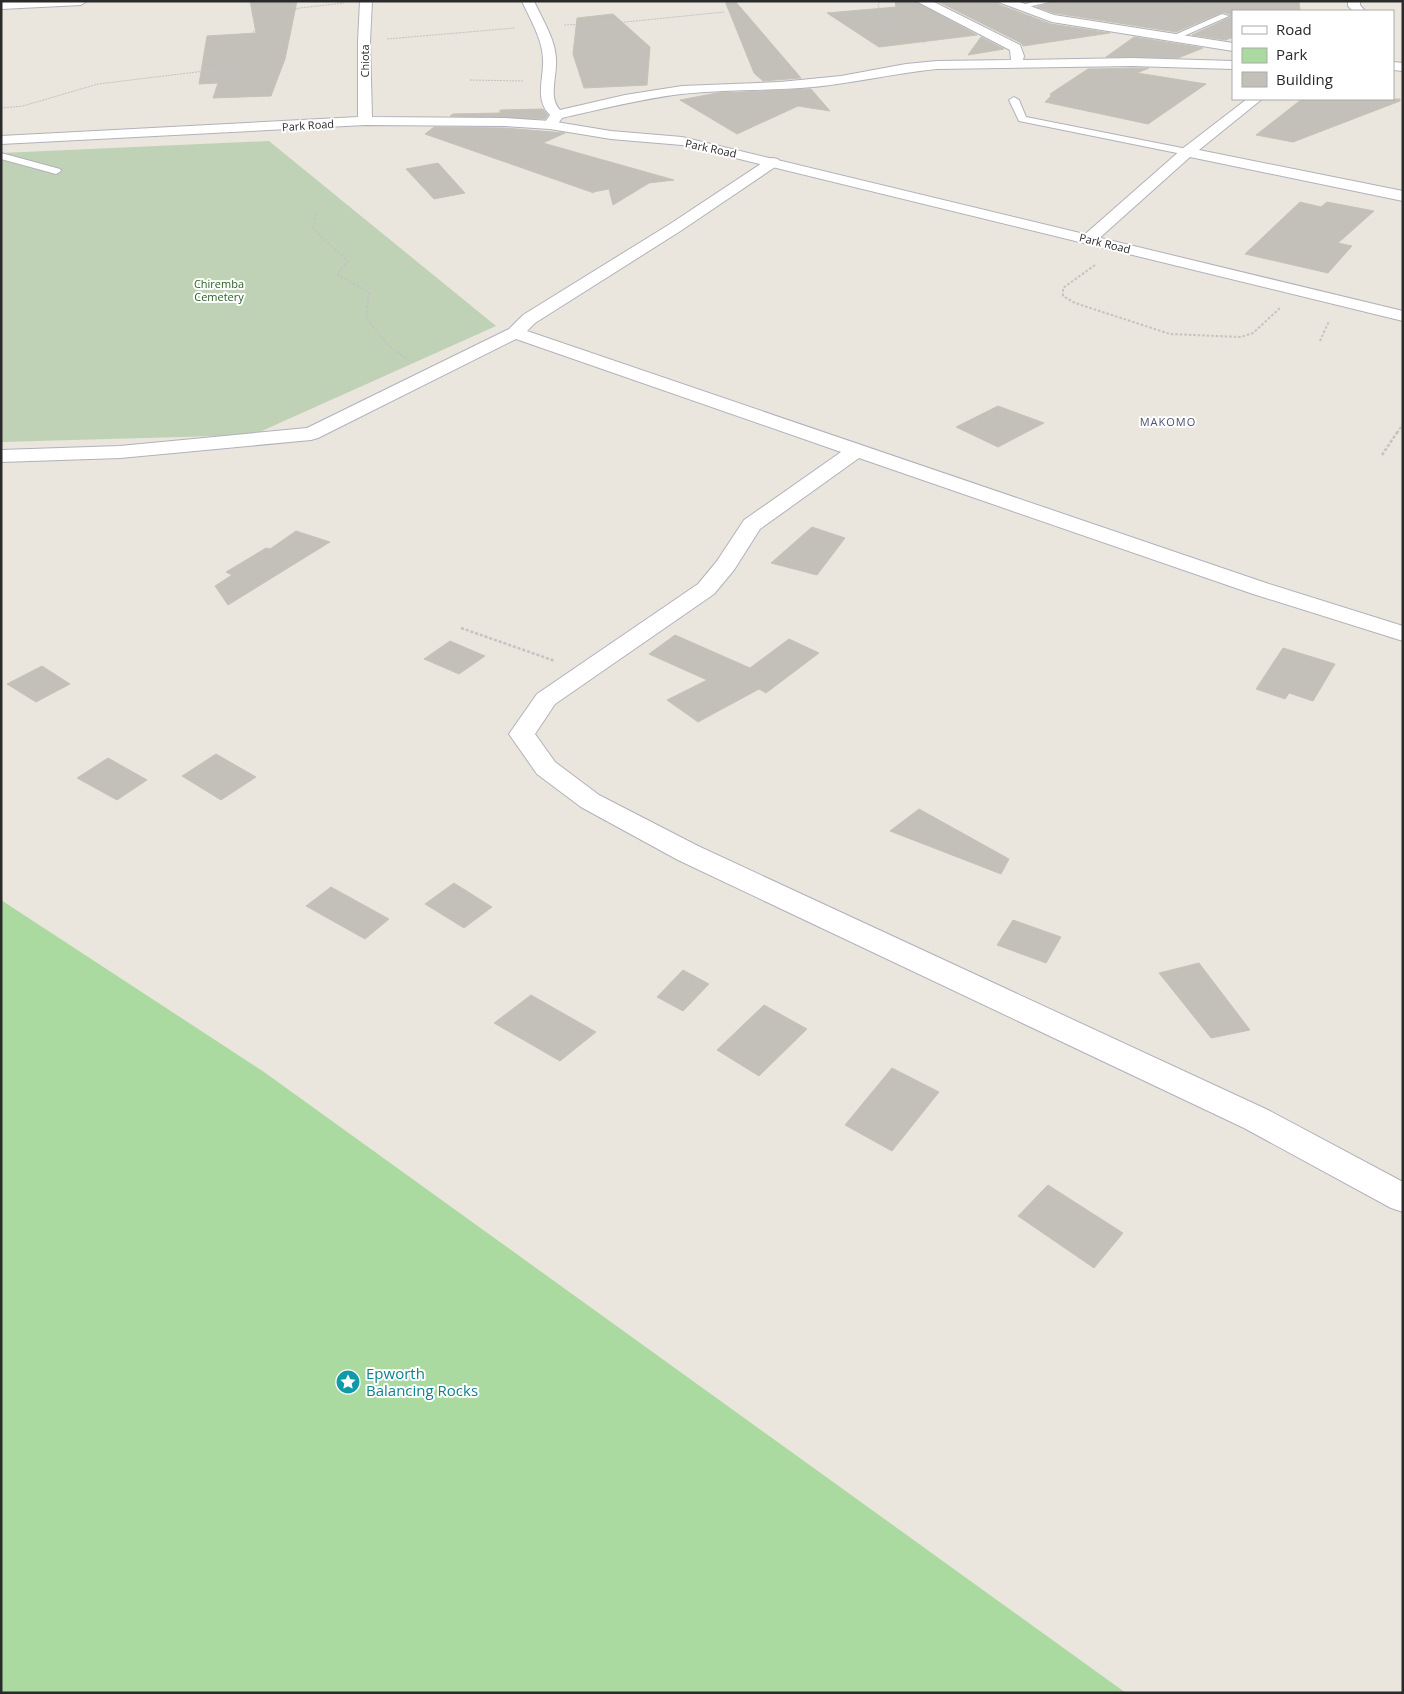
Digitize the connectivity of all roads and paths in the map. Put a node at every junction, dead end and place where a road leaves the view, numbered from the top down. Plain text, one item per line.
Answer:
1 (81, 1) edge
2 (366, 1) edge
3 (528, 1) edge
4 (880, 1) edge
5 (922, 1) edge
6 (1005, 1) edge
7 (1050, 1) edge
8 (345, 3) dead end
9 (1, 5) edge
10 (1019, 7) junction
11 (1225, 16) dead end
12 (1174, 37) junction
13 (1232, 47) edge
14 (1016, 64) junction
15 (962, 65) junction
16 (1232, 65) edge
17 (470, 80) dead end
18 (547, 84) junction
19 (1014, 100) dead end
20 (1254, 100) edge
21 (1, 108) edge
22 (553, 120) junction
23 (365, 121) junction
24 (1, 140) edge
25 (1187, 152) junction
26 (1, 156) edge
27 (773, 162) junction
28 (56, 171) dead end
29 (1403, 196) edge
30 (316, 213) dead end
31 (1089, 239) junction
32 (1120, 247) junction
33 (1296, 291) junction
34 (1403, 316) edge
35 (515, 333) junction
36 (429, 375) junction
37 (1403, 424) edge
38 (855, 451) junction
39 (1, 456) edge
40 (1382, 456) dead end
41 (461, 628) dead end
42 (1403, 634) edge
43 (587, 672) junction
44 (1403, 1198) edge

1 - 9 street
2 - 23 street, Chiota
3 - 18 street
4 - 15 path
5 - 14 street
6 - 10 street
7 - 10 lane
8 - 21 path
10 - 12 street
11 - 12 lane
12 - 13 street
14 - 15 street
14 - 16 street
15 - 22 street
17 - 18 path
18 - 22 street
19 - 25 lane
20 - 25 street
22 - 23 street, Park Road
22 - 27 street, Park Road
23 - 24 street, Park Road
25 - 29 street
25 - 31 street
26 - 28 lane
27 - 31 street, Park Road
27 - 35 street
30 - 36 path
31 - 32 street, Park Road
32 - 33 street, Park Road
32 - 33 path
33 - 34 street, Park Road
35 - 36 street
35 - 38 street
36 - 39 street
37 - 40 path
38 - 42 street
38 - 43 street
41 - 43 path
43 - 44 street

